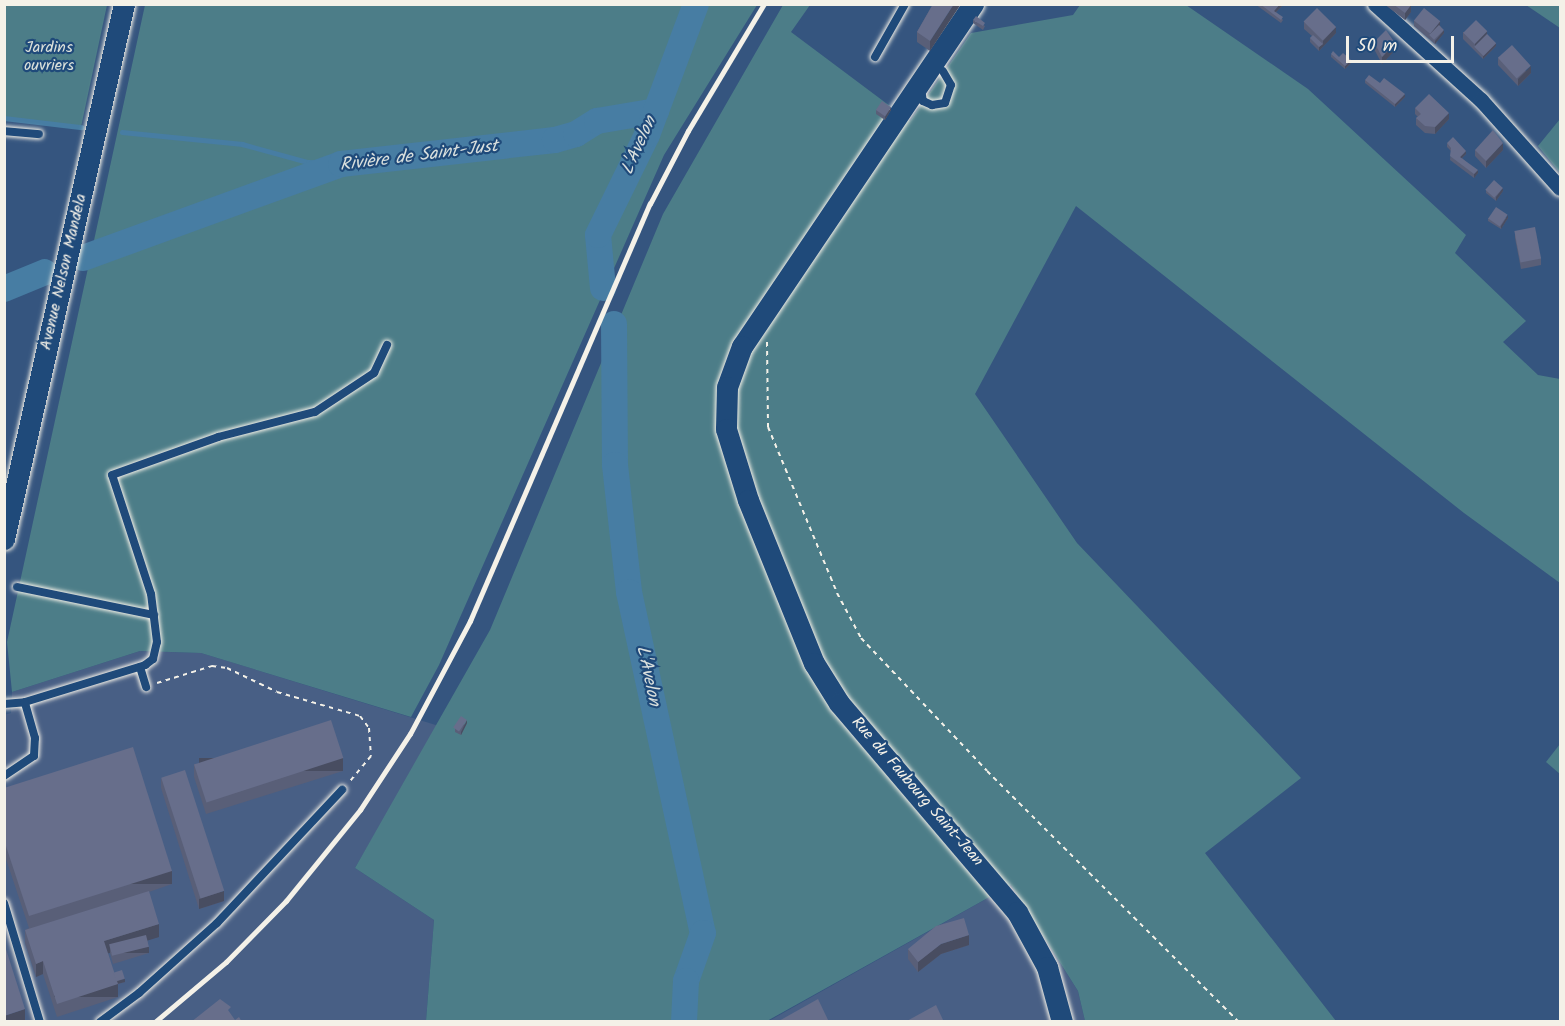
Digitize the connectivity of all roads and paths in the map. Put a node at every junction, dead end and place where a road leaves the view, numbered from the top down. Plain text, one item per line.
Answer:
1 (124, 4) edge
2 (905, 4) edge
3 (1375, 4) edge
4 (967, 13) edge
5 (874, 57) dead end
6 (922, 92) junction
7 (4, 131) edge
8 (39, 134) dead end
9 (1560, 188) edge
10 (767, 338) dead end
11 (387, 345) dead end
12 (4, 539) edge
13 (17, 587) dead end
14 (154, 615) junction
15 (140, 667) junction
16 (146, 687) joint
17 (25, 702) junction
18 (4, 704) edge
19 (4, 776) edge
20 (342, 790) joint
21 (4, 903) edge
22 (40, 1022) edge
23 (100, 1022) edge
24 (1062, 1022) edge
25 (1239, 1022) edge

1 - 12 main road, Avenue Nelson Mandela
2 - 5 lane
3 - 9 street
4 - 6 main road, Rue du Faubourg Saint-Jean
4 - 6 main road, Rue du Faubourg Saint-Jean
6 - 24 main road, Rue du Faubourg Saint-Jean
7 - 8 lane
10 - 25 path
11 - 14 lane
13 - 14 lane
14 - 15 lane
15 - 16 lane
15 - 17 lane
16 - 20 path
17 - 18 lane
17 - 19 lane
20 - 23 lane
21 - 22 lane

